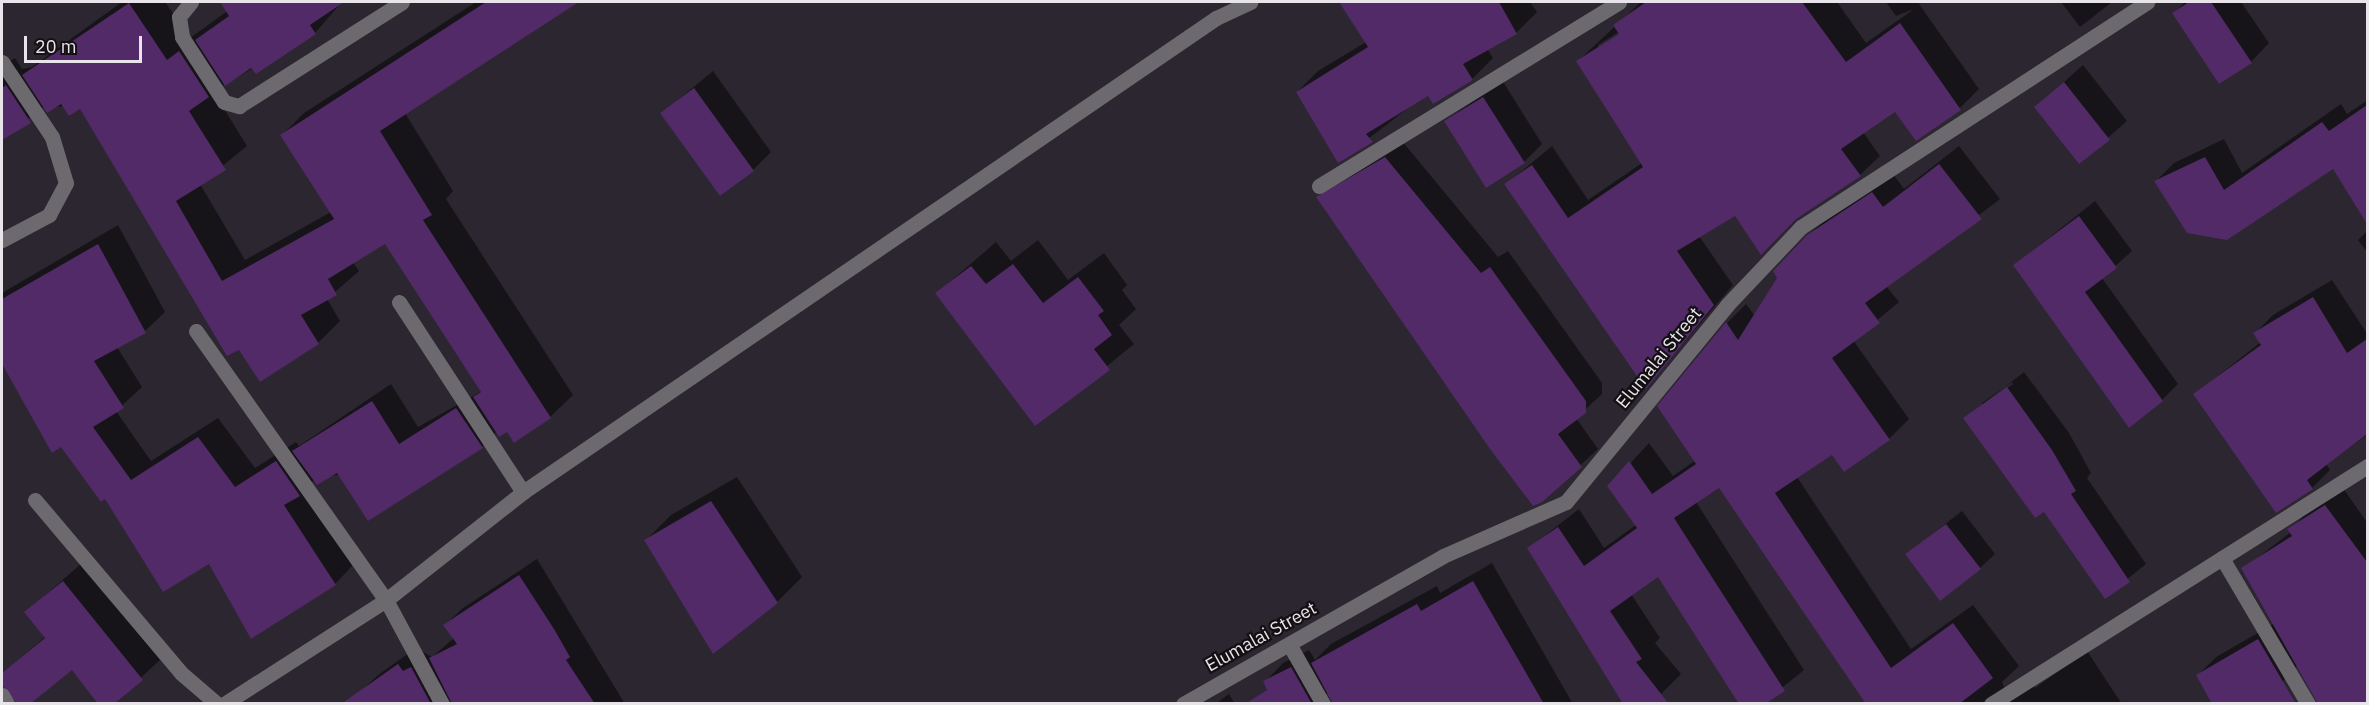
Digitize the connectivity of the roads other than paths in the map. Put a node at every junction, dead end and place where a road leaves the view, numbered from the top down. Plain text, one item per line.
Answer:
1 (191, 2) edge
2 (402, 2) edge
3 (1250, 2) edge
4 (1619, 2) edge
5 (2147, 2) edge
6 (2, 62) edge
7 (1319, 186) dead end
8 (2, 240) edge
9 (399, 302) dead end
10 (196, 330) dead end
11 (2367, 466) edge
12 (523, 492) junction
13 (35, 500) dead end
14 (2222, 558) junction
15 (386, 600) junction
16 (1289, 644) junction
17 (2, 695) edge
18 (7, 704) edge
19 (217, 704) edge
20 (224, 704) edge
21 (442, 704) edge
22 (1183, 704) edge
23 (1323, 704) edge
24 (1991, 704) edge
25 (2308, 704) edge

1 - 2 street
3 - 12 street
4 - 7 street
5 - 16 street, Elumalai Street
6 - 8 street
9 - 12 street
10 - 15 street
11 - 14 street
12 - 15 street
13 - 19 street
14 - 24 street
14 - 25 street
15 - 20 street
15 - 21 street
16 - 22 street, Elumalai Street
16 - 23 street
17 - 18 street

